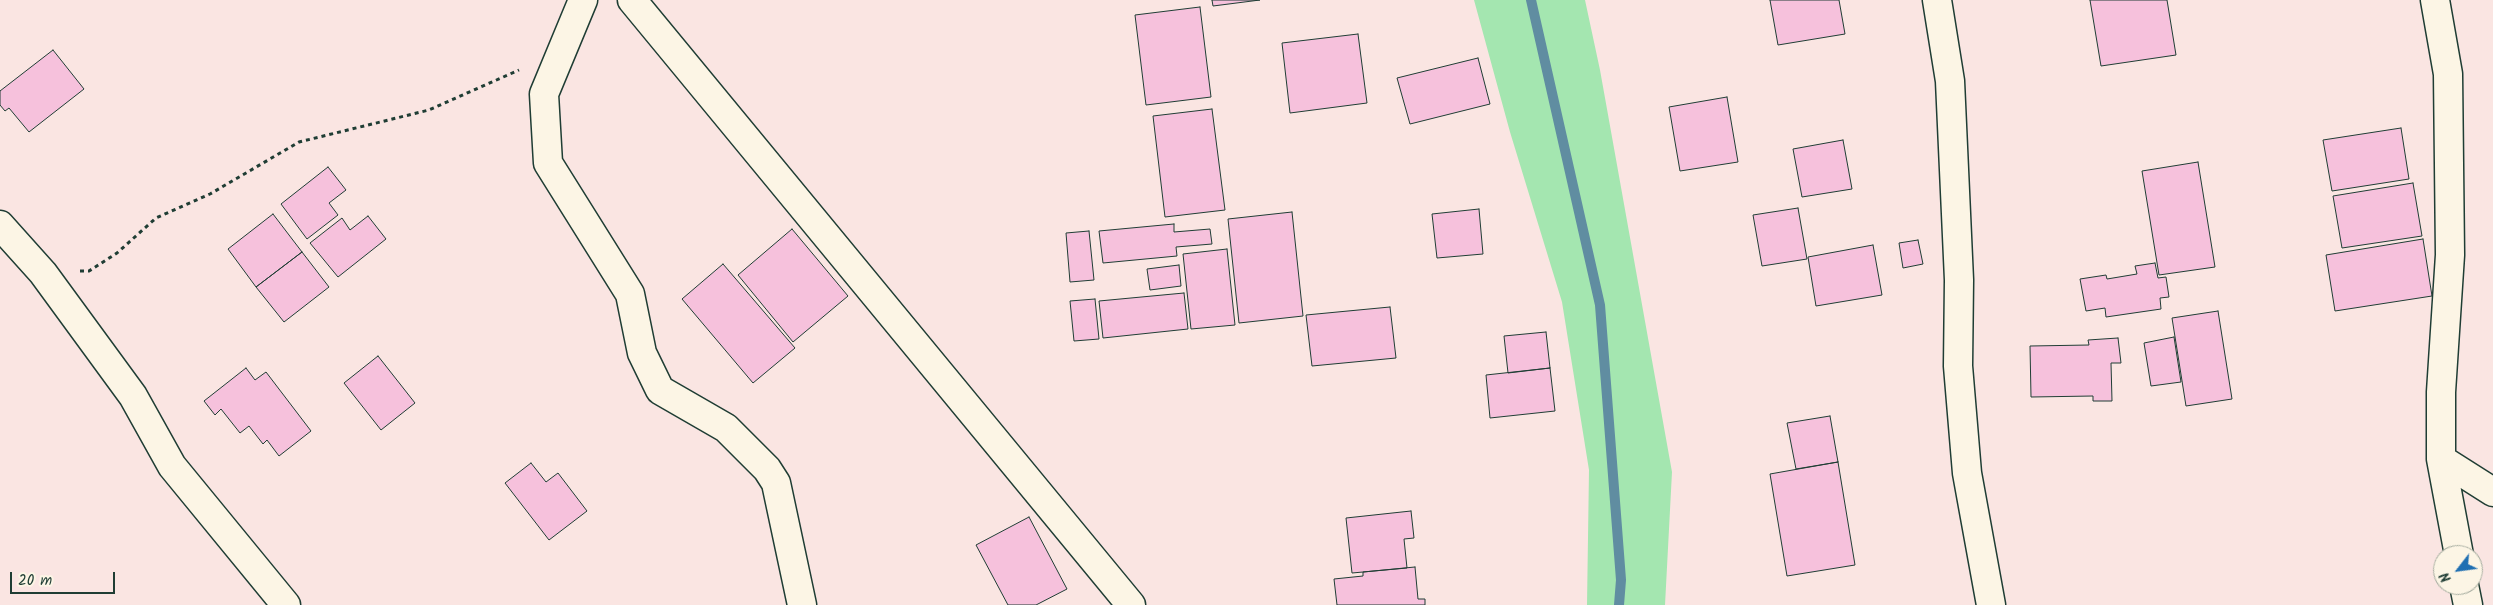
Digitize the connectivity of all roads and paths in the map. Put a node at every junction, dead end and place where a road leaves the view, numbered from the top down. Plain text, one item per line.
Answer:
1 (583, 0) edge
2 (632, 0) edge
3 (1937, 0) edge
4 (2435, 0) edge
5 (561, 52) junction
6 (0, 225) edge
7 (43, 273) junction
8 (2441, 459) junction
9 (2493, 492) edge
10 (2457, 545) edge
11 (286, 605) edge
12 (802, 605) edge
13 (1130, 605) edge
14 (1991, 605) edge

1 - 5 street
2 - 13 street
3 - 14 street
4 - 8 street
5 - 7 path
5 - 12 street
6 - 7 street
7 - 11 street
8 - 9 street
8 - 10 street

